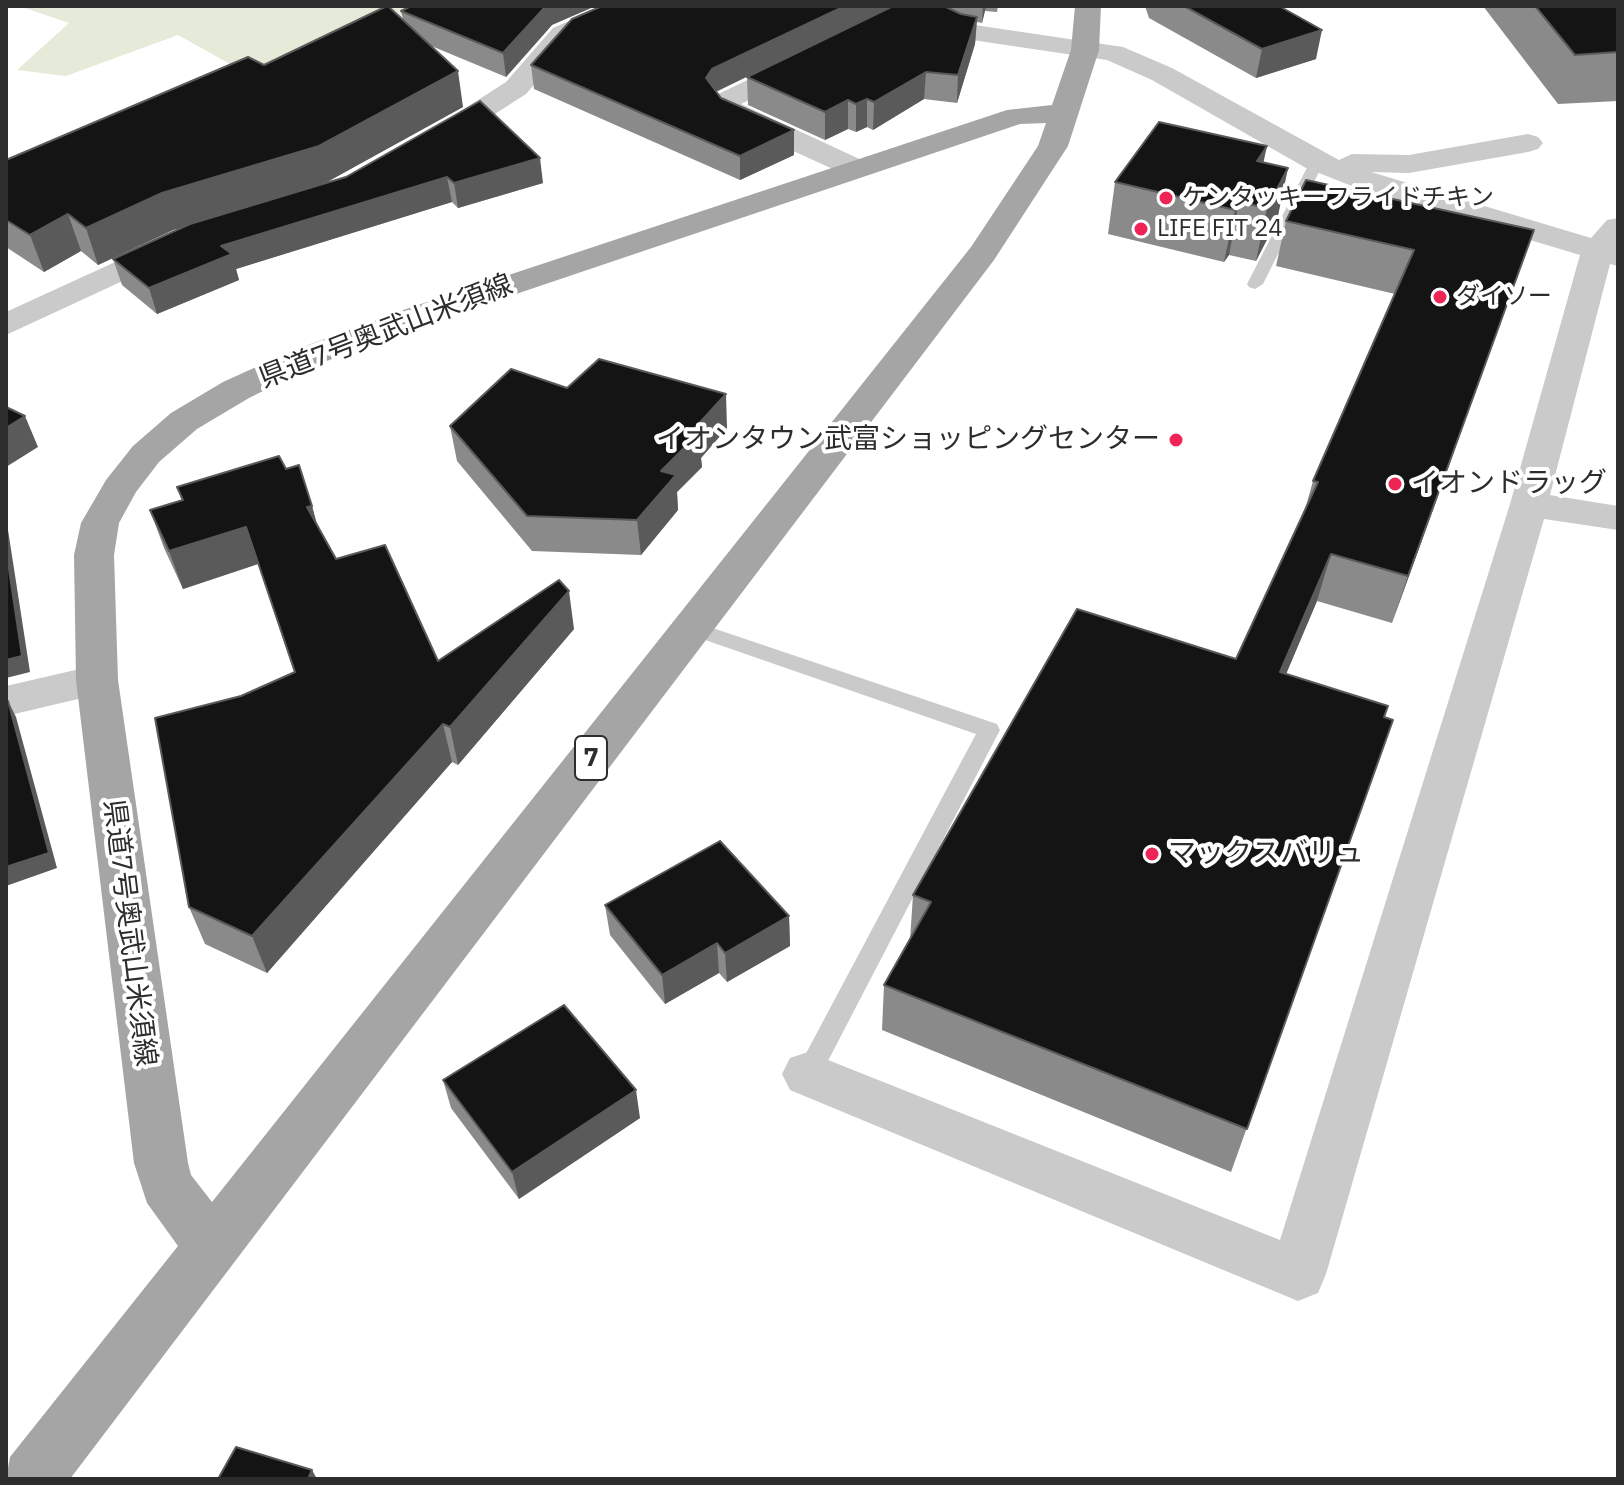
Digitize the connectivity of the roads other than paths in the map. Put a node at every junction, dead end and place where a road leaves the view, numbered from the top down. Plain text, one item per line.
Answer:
1 (626, 6) edge
2 (917, 6) edge
3 (1088, 6) edge
4 (887, 20) edge
5 (1085, 50) junction
6 (820, 53) edge
7 (1064, 113) junction
8 (1528, 143) dead end
9 (407, 156) edge
10 (1317, 162) junction
11 (857, 169) junction
12 (200, 236) edge
13 (1611, 245) edge
14 (1255, 284) dead end
15 (6, 325) edge
16 (1529, 504) junction
17 (1618, 518) edge
18 (692, 628) junction
19 (97, 680) junction
20 (6, 701) edge
21 (808, 1074) joint
22 (211, 1245) junction
23 (32, 1479) edge

1 - 9 street
2 - 4 street
2 - 5 street
3 - 5 main road, 7
5 - 7 main road, 7
5 - 10 street
6 - 11 street
7 - 11 main road, 県道7号奥武山米須線
7 - 18 main road, 7
8 - 10 street
10 - 13 street
10 - 14 lane
11 - 19 main road, 県道7号奥武山米須線
12 - 15 street
13 - 16 street
16 - 17 street
16 - 21 street
18 - 21 lane
18 - 22 main road, 7
19 - 20 street
19 - 22 main road, 県道7号奥武山米須線
22 - 23 main road, 7

